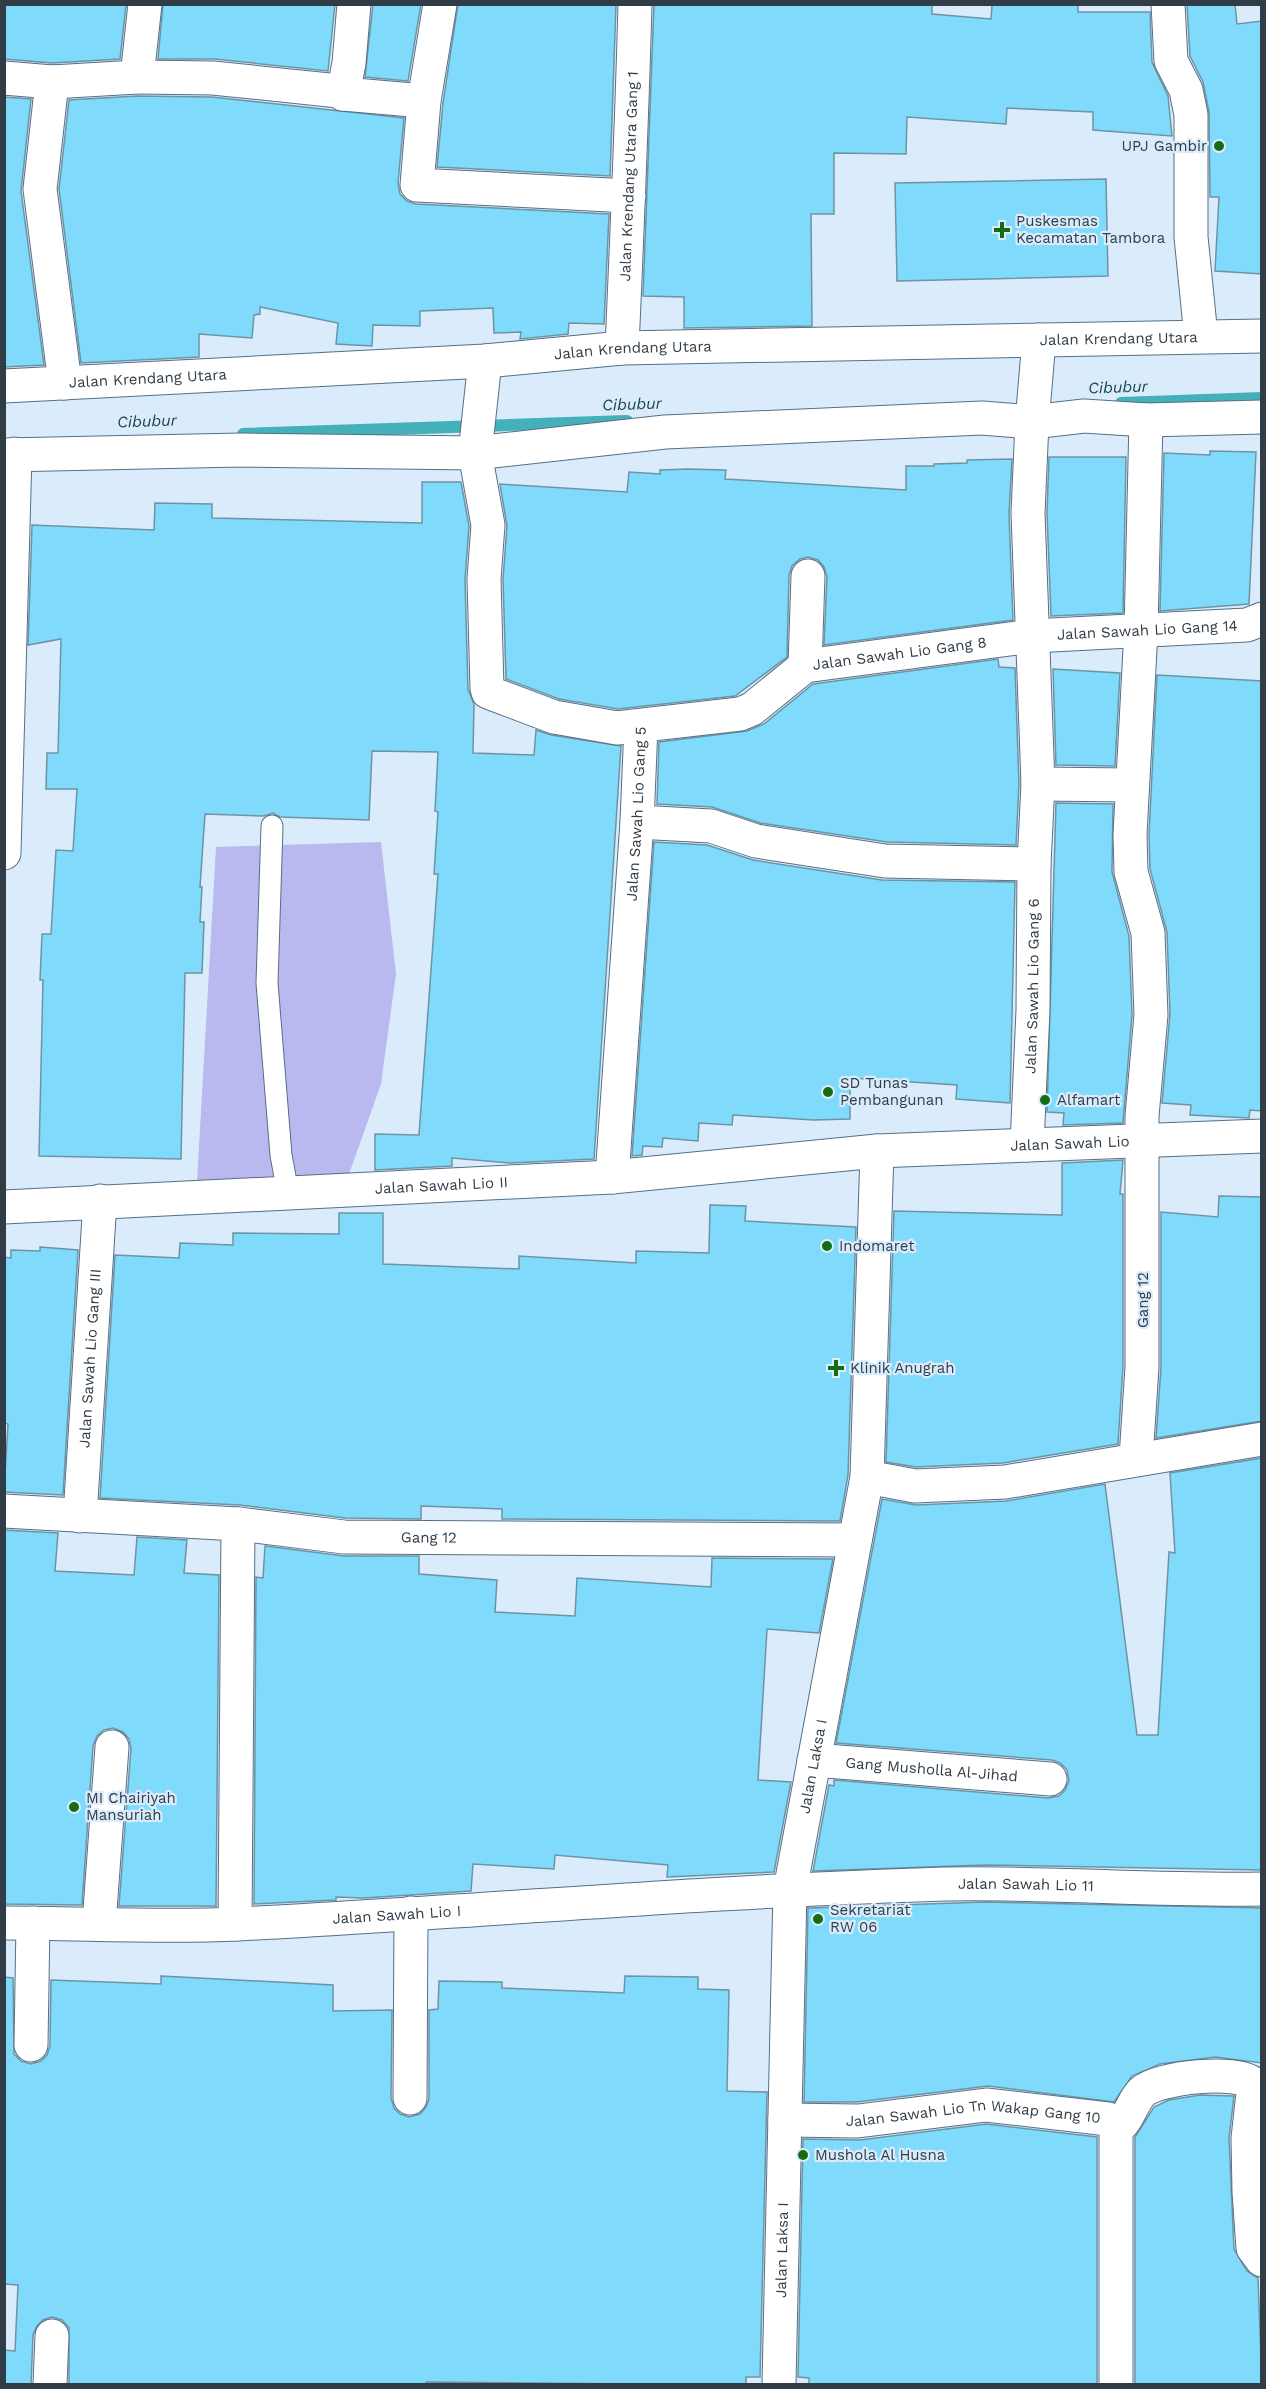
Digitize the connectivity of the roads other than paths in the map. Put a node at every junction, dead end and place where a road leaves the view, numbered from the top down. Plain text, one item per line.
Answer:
1 (145, 4) edge
2 (354, 4) edge
3 (440, 4) edge
4 (635, 4) edge
5 (1168, 4) edge
6 (137, 77) junction
7 (4, 78) edge
8 (52, 82) junction
9 (343, 94) junction
10 (424, 101) junction
11 (629, 196) junction
12 (1201, 336) junction
13 (1262, 336) edge
14 (622, 348) junction
15 (1039, 350) junction
16 (484, 370) junction
17 (65, 383) junction
18 (4, 386) edge
19 (1033, 417) junction
20 (1262, 417) edge
21 (1146, 420) junction
22 (476, 443) junction
23 (10, 455) edge
24 (808, 576) dead end
25 (1262, 619) edge
26 (1141, 631) junction
27 (1032, 636) junction
28 (805, 666) junction
29 (641, 726) junction
30 (1038, 784) junction
31 (1131, 785) junction
32 (637, 822) junction
33 (272, 826) dead end
34 (4, 853) edge
35 (1034, 864) junction
36 (1262, 1136) edge
37 (1144, 1140) junction
38 (1027, 1145) junction
39 (877, 1152) junction
40 (612, 1177) junction
41 (288, 1193) junction
42 (100, 1201) junction
43 (4, 1207) edge
44 (1262, 1439) edge
45 (1136, 1458) junction
46 (867, 1477) junction
47 (4, 1511) edge
48 (80, 1516) junction
49 (238, 1524) junction
50 (855, 1540) junction
51 (112, 1747) dead end
52 (814, 1760) junction
53 (1050, 1779) dead end
54 (1262, 1888) edge
55 (789, 1890) junction
56 (411, 1913) junction
57 (19, 1923) edge
58 (99, 1924) junction
59 (235, 1924) junction
60 (31, 2044) dead end
61 (410, 2098) dead end
62 (785, 2120) junction
63 (1116, 2129) junction
64 (1262, 2260) edge
65 (52, 2336) dead end
66 (50, 2385) edge
67 (779, 2385) edge
68 (1116, 2385) edge

1 - 6 street
2 - 9 street
3 - 10 street
4 - 11 street, Jalan Krendang Utara Gang 1
5 - 12 street
6 - 8 street
6 - 9 street
7 - 8 street
8 - 17 street
9 - 10 street
10 - 11 street
11 - 14 street, Jalan Krendang Utara Gang 1
12 - 13 street, Jalan Krendang Utara
12 - 15 street, Jalan Krendang Utara
14 - 15 street, Jalan Krendang Utara
14 - 16 street, Jalan Krendang Utara
15 - 19 street
16 - 17 street, Jalan Krendang Utara
16 - 22 street, Jalan Sawah Lio Gang 5
17 - 18 street, Jalan Krendang Utara
19 - 21 street
19 - 22 street
19 - 27 street
20 - 21 street
21 - 26 street, Gang 12
22 - 23 street
22 - 29 street, Jalan Sawah Lio Gang 5
23 - 34 street
24 - 28 street
25 - 26 street, Jalan Sawah Lio Gang 14
26 - 27 street, Jalan Sawah Lio Gang 14
26 - 31 street, Gang 12
27 - 28 street, Jalan Sawah Lio Gang 8
27 - 30 street
28 - 29 street, Jalan Sawah Lio Gang 8
29 - 32 street, Jalan Sawah Lio Gang 5
30 - 31 street
30 - 35 street
31 - 37 street, Gang 12
32 - 35 street
32 - 40 street, Jalan Sawah Lio Gang 5
33 - 41 lane
35 - 38 street, Jalan Sawah Lio Gang 6
36 - 37 street, Jalan Sawah Lio
37 - 38 street, Jalan Sawah Lio
37 - 45 street, Gang 12
38 - 39 street, Jalan Sawah Lio
39 - 40 street, Jalan Sawah Lio II
39 - 46 street, Jalan Laksa I
40 - 41 street, Jalan Sawah Lio II
41 - 42 street, Jalan Sawah Lio II
42 - 43 street, Jalan Sawah Lio II
42 - 48 street, Jalan Sawah Lio Gang III
44 - 45 street
45 - 46 street
46 - 50 street, Jalan Laksa I
47 - 48 street, Gang 12
48 - 49 street, Gang 12
49 - 50 street, Gang 12
49 - 59 street
50 - 52 street, Jalan Laksa I
51 - 58 street
52 - 53 street, Gang Musholla Al-Jihad
52 - 55 street, Jalan Laksa I
54 - 55 street, Jalan Sawah Lio 11
55 - 56 street, Jalan Sawah Lio I
55 - 62 street, Jalan Laksa I
56 - 59 street, Jalan Sawah Lio I
56 - 61 street
57 - 58 street, Jalan Sawah Lio I
57 - 60 street
58 - 59 street, Jalan Sawah Lio I
62 - 63 street, Jalan Sawah Lio Tn Wakap Gang 10
62 - 67 street, Jalan Laksa I
63 - 64 street
63 - 68 street, Jalan Sawah Lio Tn Wakap Gang 10
65 - 66 street

